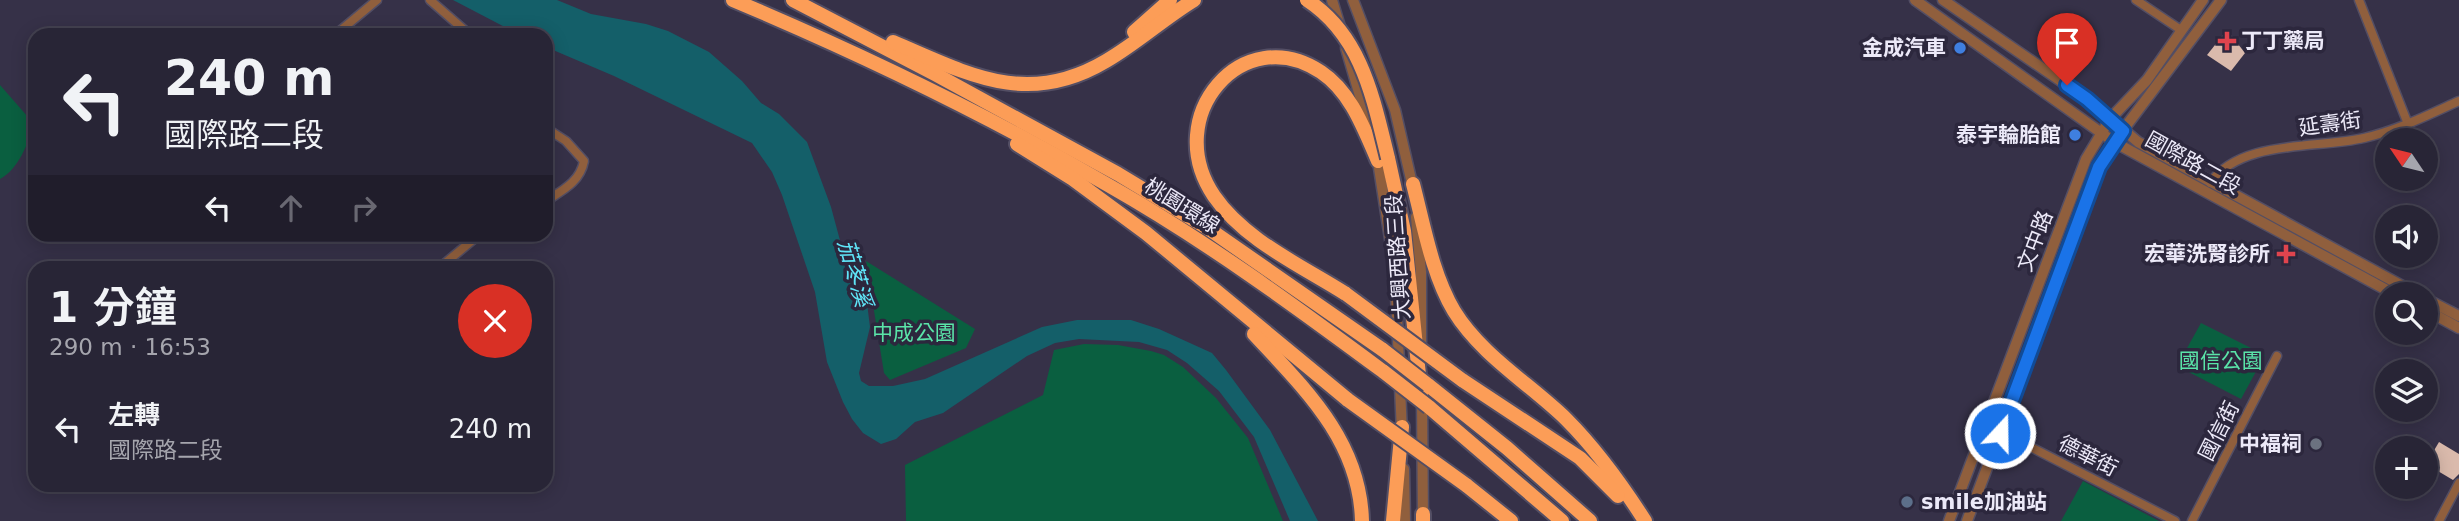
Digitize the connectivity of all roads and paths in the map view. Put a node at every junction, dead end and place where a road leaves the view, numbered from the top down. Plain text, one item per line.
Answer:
1 (377, 0) edge
2 (430, 0) edge
3 (733, 0) edge
4 (1170, 0) edge
5 (1194, 0) edge
6 (1307, 0) edge
7 (1332, 0) edge
8 (1353, 0) edge
9 (1915, 0) edge
10 (1943, 0) edge
11 (2136, 0) edge
12 (2203, 0) edge
13 (2221, 0) edge
14 (2359, 0) edge
15 (799, 2) edge
16 (343, 28) edge
17 (462, 28) edge
18 (2181, 30) junction
19 (886, 43) junction
20 (1069, 77) junction
21 (945, 99) junction
22 (2459, 101) edge
23 (2110, 119) junction
24 (2408, 124) junction
25 (2123, 131) junction
26 (2101, 132) junction
27 (553, 133) edge
28 (2114, 142) junction
29 (1383, 159) junction
30 (2210, 183) junction
31 (1413, 184) junction
32 (553, 196) edge
33 (470, 242) edge
34 (448, 261) edge
35 (1183, 264) junction
36 (2395, 282) edge
37 (2375, 284) edge
38 (2438, 305) edge
39 (2459, 316) edge
40 (2438, 317) edge
41 (2459, 328) edge
42 (2277, 356) dead end
43 (1426, 395) junction
44 (1402, 427) junction
45 (1984, 428) junction
46 (2000, 433) junction
47 (2459, 483) edge
48 (1362, 514) edge
49 (1423, 519) edge
50 (1392, 521) edge
51 (1405, 521) edge
52 (1511, 521) edge
53 (1562, 521) edge
54 (1590, 521) edge
55 (1639, 521) edge
56 (1645, 521) edge
57 (1949, 521) edge
58 (1967, 521) edge
59 (2175, 521) edge
60 (2192, 521) edge
61 (2439, 521) edge

1 - 16 street
2 - 17 street
3 - 21 highway, 桃園環線
4 - 20 highway
5 - 20 highway
6 - 29 highway, bridge
7 - 29 street, 大興西路三段
8 - 31 street, 大興西路三段
9 - 26 street, 國際路二段
10 - 23 street, 國際路二段
11 - 18 street
12 - 18 street, 文中路
13 - 25 street, 文中路
14 - 24 street
15 - 19 highway
18 - 23 street, 文中路
19 - 20 highway
19 - 43 highway, 桃園環線, bridge
21 - 35 highway
21 - 43 highway, 桃園環線, bridge
22 - 24 street, 延壽街
23 - 25 street, 國際路二段
23 - 26 street, 文中路
24 - 30 street, 延壽街
25 - 28 street, 文中路
25 - 30 street, 國際路二段
26 - 28 street, 國際路二段
26 - 45 street, 文中路
27 - 32 street
28 - 37 street, 國際路二段
28 - 46 street, 文中路
29 - 43 highway
29 - 44 street, 大興西路三段
29 - 55 highway, bridge
30 - 36 street, 國際路二段
31 - 43 street, 大興西路三段
31 - 56 highway
33 - 34 street
35 - 48 highway
35 - 52 highway, bridge
38 - 39 street
40 - 41 street
42 - 60 street, 國信街
43 - 49 street, 大興西路三段
43 - 53 highway, 桃園環線
43 - 54 highway, 桃園環線
44 - 50 highway
44 - 51 street, 大興西路三段
45 - 46 street, 德華街
45 - 57 street, 文中路
46 - 58 street, 文中路
46 - 59 street, 德華街
47 - 61 street

